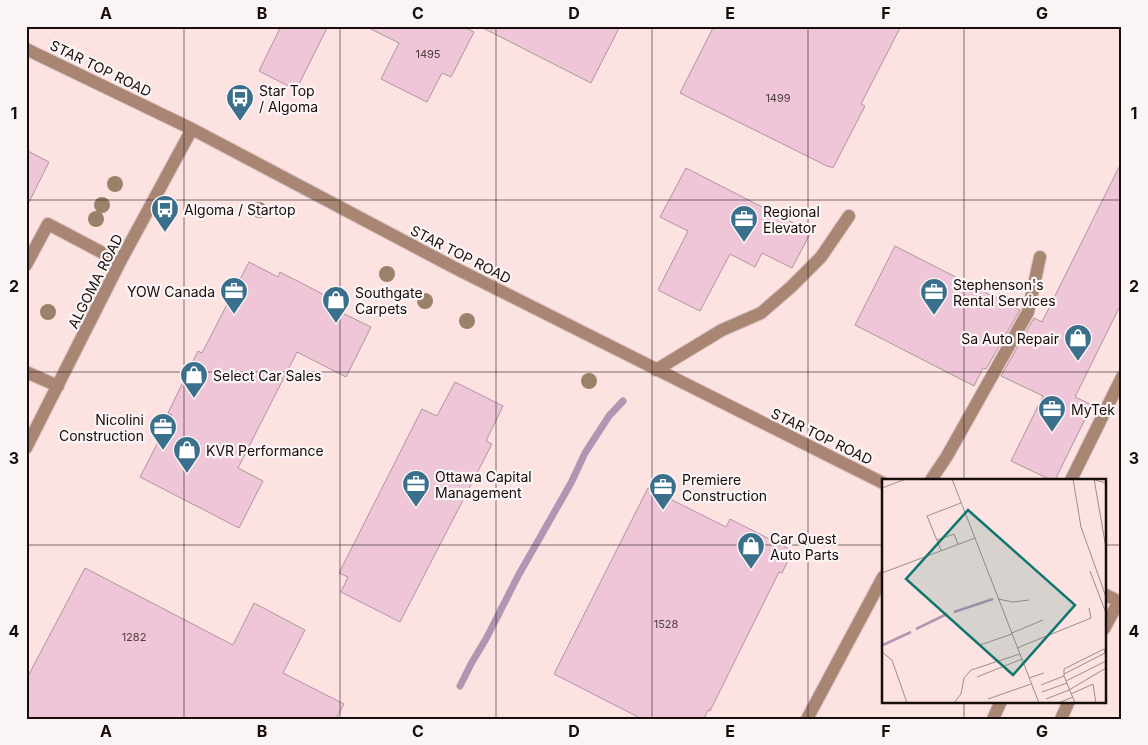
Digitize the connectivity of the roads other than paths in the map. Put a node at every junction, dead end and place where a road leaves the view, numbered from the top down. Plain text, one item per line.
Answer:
1 (26, 49) edge
2 (192, 129) junction
3 (849, 216) dead end
4 (1040, 257) dead end
5 (120, 262) junction
6 (26, 265) edge
7 (656, 370) junction
8 (26, 372) edge
9 (1122, 377) edge
10 (58, 386) junction
11 (26, 448) edge
12 (932, 479) edge
13 (1071, 479) edge
14 (882, 483) edge
15 (882, 579) edge
16 (1106, 595) edge
17 (1120, 602) edge
18 (1106, 626) edge
19 (1002, 702) edge
20 (1070, 702) edge
21 (807, 719) edge
22 (993, 719) edge
23 (1061, 719) edge

1 - 2 street, STAR TOP ROAD
2 - 5 street, ALGOMA ROAD
2 - 7 street, STAR TOP ROAD
3 - 7 street
4 - 12 street
5 - 6 street
5 - 10 street, ALGOMA ROAD
7 - 14 street, STAR TOP ROAD
8 - 10 street
9 - 13 street
10 - 11 street, ALGOMA ROAD
15 - 21 street
16 - 17 street
17 - 18 street
19 - 22 street
20 - 23 street

